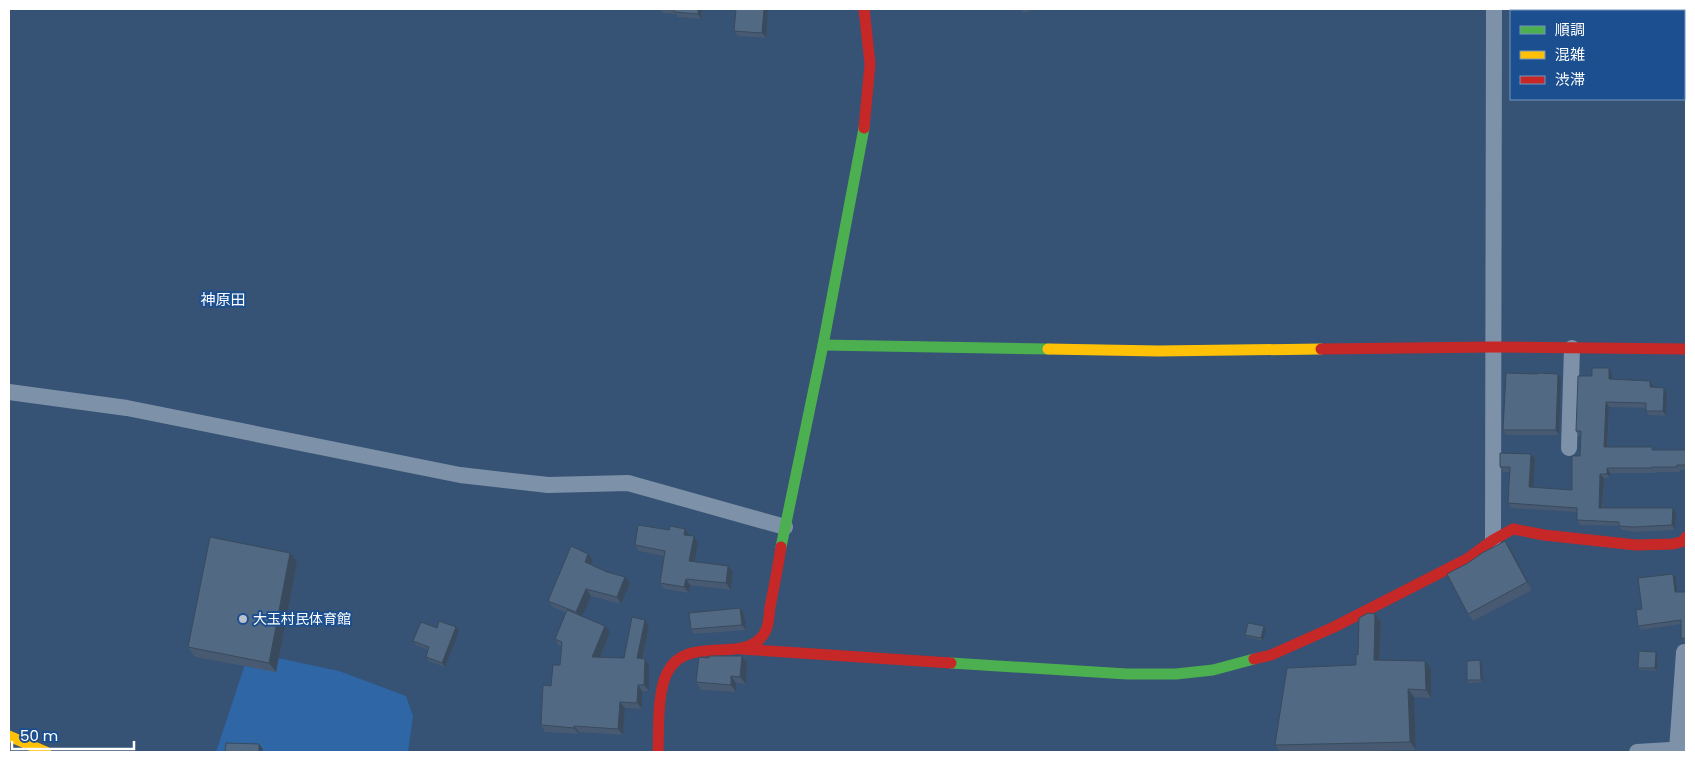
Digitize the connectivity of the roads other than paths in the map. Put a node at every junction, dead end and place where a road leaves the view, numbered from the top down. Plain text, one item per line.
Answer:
1 (864, 9) edge
2 (1494, 9) edge
3 (823, 344) junction
4 (1493, 347) junction
5 (1572, 348) junction
6 (1686, 349) edge
7 (9, 392) edge
8 (1569, 448) dead end
9 (785, 527) junction
10 (1686, 537) edge
11 (1492, 540) junction
12 (740, 649) junction
13 (1684, 652) dead end
14 (9, 736) edge
15 (1682, 750) edge
16 (46, 752) edge
17 (658, 752) edge
18 (1637, 752) edge

1 - 3 street
2 - 4 street
3 - 4 street
3 - 9 street
4 - 5 street
4 - 11 street
5 - 6 street
5 - 8 street
7 - 9 street
9 - 12 street
10 - 11 street
11 - 12 street
12 - 17 street
13 - 15 street
14 - 16 street
15 - 18 street

